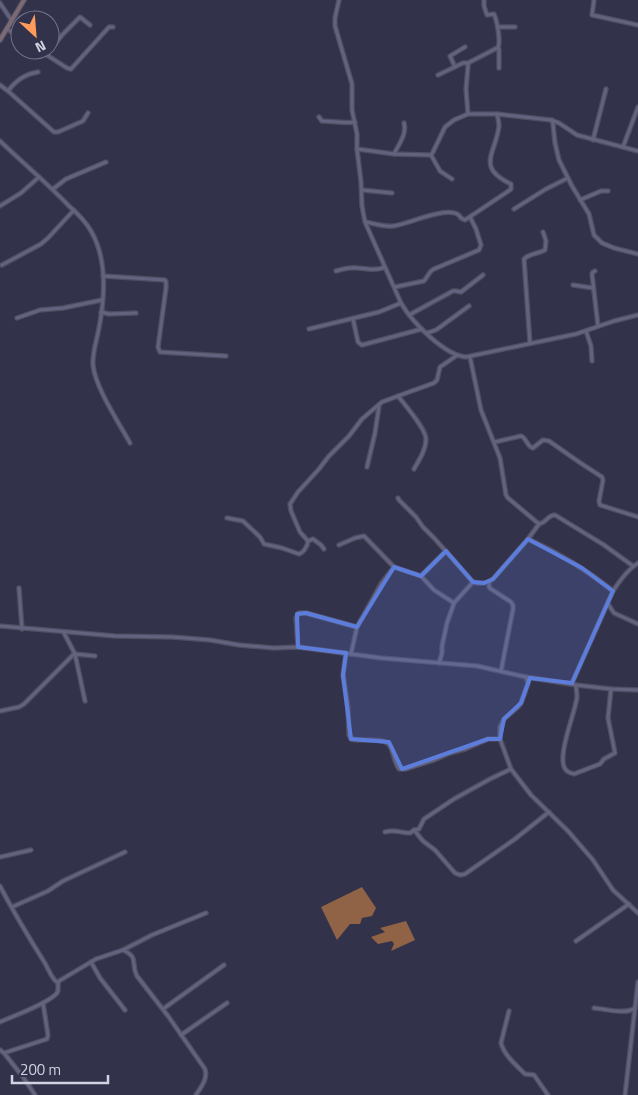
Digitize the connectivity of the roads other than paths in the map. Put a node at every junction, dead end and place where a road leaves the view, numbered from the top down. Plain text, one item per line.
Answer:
1 (339, 0) edge
2 (484, 0) edge
3 (594, 0) edge
4 (0, 3) edge
5 (10, 18) edge
6 (10, 24) edge
7 (90, 25) dead end
8 (638, 25) edge
9 (113, 27) dead end
10 (498, 27) junction
11 (515, 27) dead end
12 (6, 29) junction
13 (10, 32) edge
14 (1, 36) edge
15 (60, 38) edge
16 (465, 46) dead end
17 (498, 48) junction
18 (56, 60) edge
19 (468, 63) junction
20 (454, 67) junction
21 (499, 68) dead end
22 (38, 72) dead end
23 (438, 75) dead end
24 (0, 85) edge
25 (606, 89) dead end
26 (8, 90) junction
27 (638, 107) edge
28 (88, 114) dead end
29 (468, 114) junction
30 (497, 114) junction
31 (319, 117) dead end
32 (551, 120) junction
33 (636, 120) edge
34 (355, 122) junction
35 (404, 123) dead end
36 (593, 140) junction
37 (0, 141) edge
38 (623, 147) junction
39 (357, 149) junction
40 (638, 152) edge
41 (394, 154) junction
42 (430, 155) junction
43 (106, 162) dead end
44 (39, 177) junction
45 (568, 178) junction
46 (452, 179) dead end
47 (53, 189) junction
48 (362, 190) junction
49 (608, 191) dead end
50 (392, 193) dead end
51 (580, 200) junction
52 (0, 206) edge
53 (514, 209) dead end
54 (74, 210) junction
55 (470, 217) junction
56 (365, 222) junction
57 (543, 232) dead end
58 (638, 254) edge
59 (2, 265) dead end
60 (384, 265) junction
61 (336, 270) dead end
62 (595, 271) dead end
63 (483, 275) dead end
64 (103, 276) junction
65 (573, 285) dead end
66 (394, 286) junction
67 (593, 288) junction
68 (102, 300) junction
69 (401, 303) junction
70 (469, 306) dead end
71 (102, 312) junction
72 (136, 313) dead end
73 (409, 315) junction
74 (638, 315) edge
75 (17, 318) dead end
76 (353, 319) junction
77 (598, 326) junction
78 (309, 329) dead end
79 (422, 329) junction
80 (586, 331) junction
81 (426, 334) junction
82 (530, 343) junction
83 (457, 355) junction
84 (226, 356) dead end
85 (470, 357) junction
86 (592, 360) dead end
87 (398, 396) junction
88 (379, 406) junction
89 (495, 442) junction
90 (130, 443) dead end
91 (367, 467) dead end
92 (414, 469) dead end
93 (398, 498) dead end
94 (638, 517) edge
95 (227, 518) dead end
96 (539, 524) junction
97 (528, 539) junction
98 (308, 540) junction
99 (339, 545) dead end
100 (324, 549) dead end
101 (446, 551) junction
102 (638, 564) edge
103 (633, 566) junction
104 (394, 567) junction
105 (421, 576) junction
106 (473, 582) junction
107 (489, 582) junction
108 (19, 588) dead end
109 (613, 591) junction
110 (454, 603) junction
111 (607, 604) junction
112 (638, 624) edge
113 (0, 626) edge
114 (357, 627) junction
115 (22, 629) junction
116 (64, 632) junction
117 (298, 647) junction
118 (346, 653) junction
119 (75, 654) junction
120 (350, 654) junction
121 (95, 656) dead end
122 (439, 663) junction
123 (501, 671) junction
124 (526, 677) junction
125 (572, 684) junction
126 (576, 685) junction
127 (611, 689) junction
128 (638, 690) edge
129 (85, 701) dead end
130 (0, 711) edge
131 (500, 739) junction
132 (511, 769) junction
133 (549, 812) junction
134 (414, 830) junction
135 (385, 832) dead end
136 (31, 850) dead end
137 (124, 852) dead end
138 (0, 857) edge
139 (0, 886) edge
140 (629, 904) junction
141 (12, 907) junction
142 (206, 913) dead end
143 (638, 913) edge
144 (576, 941) dead end
145 (123, 950) junction
146 (91, 962) junction
147 (224, 965) dead end
148 (638, 982) edge
149 (58, 983) junction
150 (43, 1003) junction
151 (227, 1003) dead end
152 (594, 1008) dead end
153 (636, 1008) junction
154 (163, 1009) junction
155 (124, 1010) dead end
156 (509, 1011) dead end
157 (0, 1022) edge
158 (182, 1035) junction
159 (2, 1052) edge
160 (35, 1095) edge
161 (196, 1095) edge
162 (548, 1095) edge
163 (625, 1095) edge

1 - 34 street
2 - 10 street
3 - 8 street
4 - 5 street
6 - 12 street
7 - 15 street
9 - 18 street
10 - 11 street
10 - 17 street
12 - 13 street
12 - 14 street
16 - 20 street
17 - 19 street
17 - 21 street
19 - 20 street
19 - 29 street
20 - 23 street
22 - 26 street
24 - 26 street
25 - 36 street
26 - 28 street
27 - 33 street
29 - 30 street
29 - 42 street
30 - 32 street
30 - 55 street
31 - 34 street
32 - 36 street
32 - 45 street
33 - 38 street
34 - 39 street
35 - 41 street
36 - 38 street
37 - 44 street
38 - 40 street
39 - 41 street
39 - 48 street
41 - 42 street
42 - 46 street
43 - 47 street
44 - 47 street
44 - 52 street
45 - 51 street
45 - 53 street
47 - 54 street
48 - 50 street
48 - 56 street
49 - 51 street
51 - 58 street
54 - 59 street
54 - 64 street
55 - 56 street
55 - 66 street
56 - 60 street
57 - 82 street
60 - 61 street
60 - 66 street
62 - 67 street
63 - 73 street
64 - 68 street
64 - 84 street
65 - 67 street
66 - 69 street
67 - 77 street
68 - 71 street
68 - 75 street
69 - 73 street
69 - 76 street
70 - 81 street
71 - 72 street
71 - 90 street
73 - 79 street
74 - 77 street
76 - 78 street
76 - 79 street
77 - 80 street
79 - 81 street
80 - 82 street
80 - 86 street
81 - 83 street
82 - 85 street
83 - 85 street
83 - 87 street
85 - 89 street
87 - 88 street
87 - 92 street
88 - 91 street
88 - 98 street
89 - 94 street
89 - 96 street
93 - 101 street
95 - 98 street
96 - 97 street
96 - 103 street
97 - 107 street
97 - 109 street
98 - 100 street
99 - 104 street
101 - 105 street
101 - 106 street
102 - 103 street
103 - 109 street
104 - 105 street
104 - 114 street
105 - 110 street
106 - 107 street
106 - 110 street
107 - 123 street
108 - 115 street
109 - 111 street
110 - 122 street
111 - 112 street
111 - 125 street
113 - 115 street
114 - 117 street
114 - 120 street
115 - 116 street
116 - 117 street
116 - 119 street
117 - 118 street
118 - 120 street
118 - 131 street
119 - 121 street
119 - 129 street
119 - 130 street
120 - 122 street
122 - 123 street
123 - 124 street
124 - 125 street
124 - 131 street
125 - 126 street
126 - 127 street
126 - 127 street
127 - 128 street
131 - 132 street
132 - 133 street
132 - 134 street
133 - 134 street
133 - 140 street
134 - 135 street
136 - 138 street
137 - 141 street
139 - 141 street
140 - 143 street
140 - 144 street
141 - 149 street
142 - 145 street
145 - 146 street
145 - 154 street
146 - 149 street
146 - 155 street
147 - 154 street
148 - 153 street
149 - 150 street
150 - 157 street
150 - 159 street
151 - 158 street
152 - 153 street
153 - 163 street
154 - 158 street
156 - 162 street
158 - 161 street
159 - 160 street

